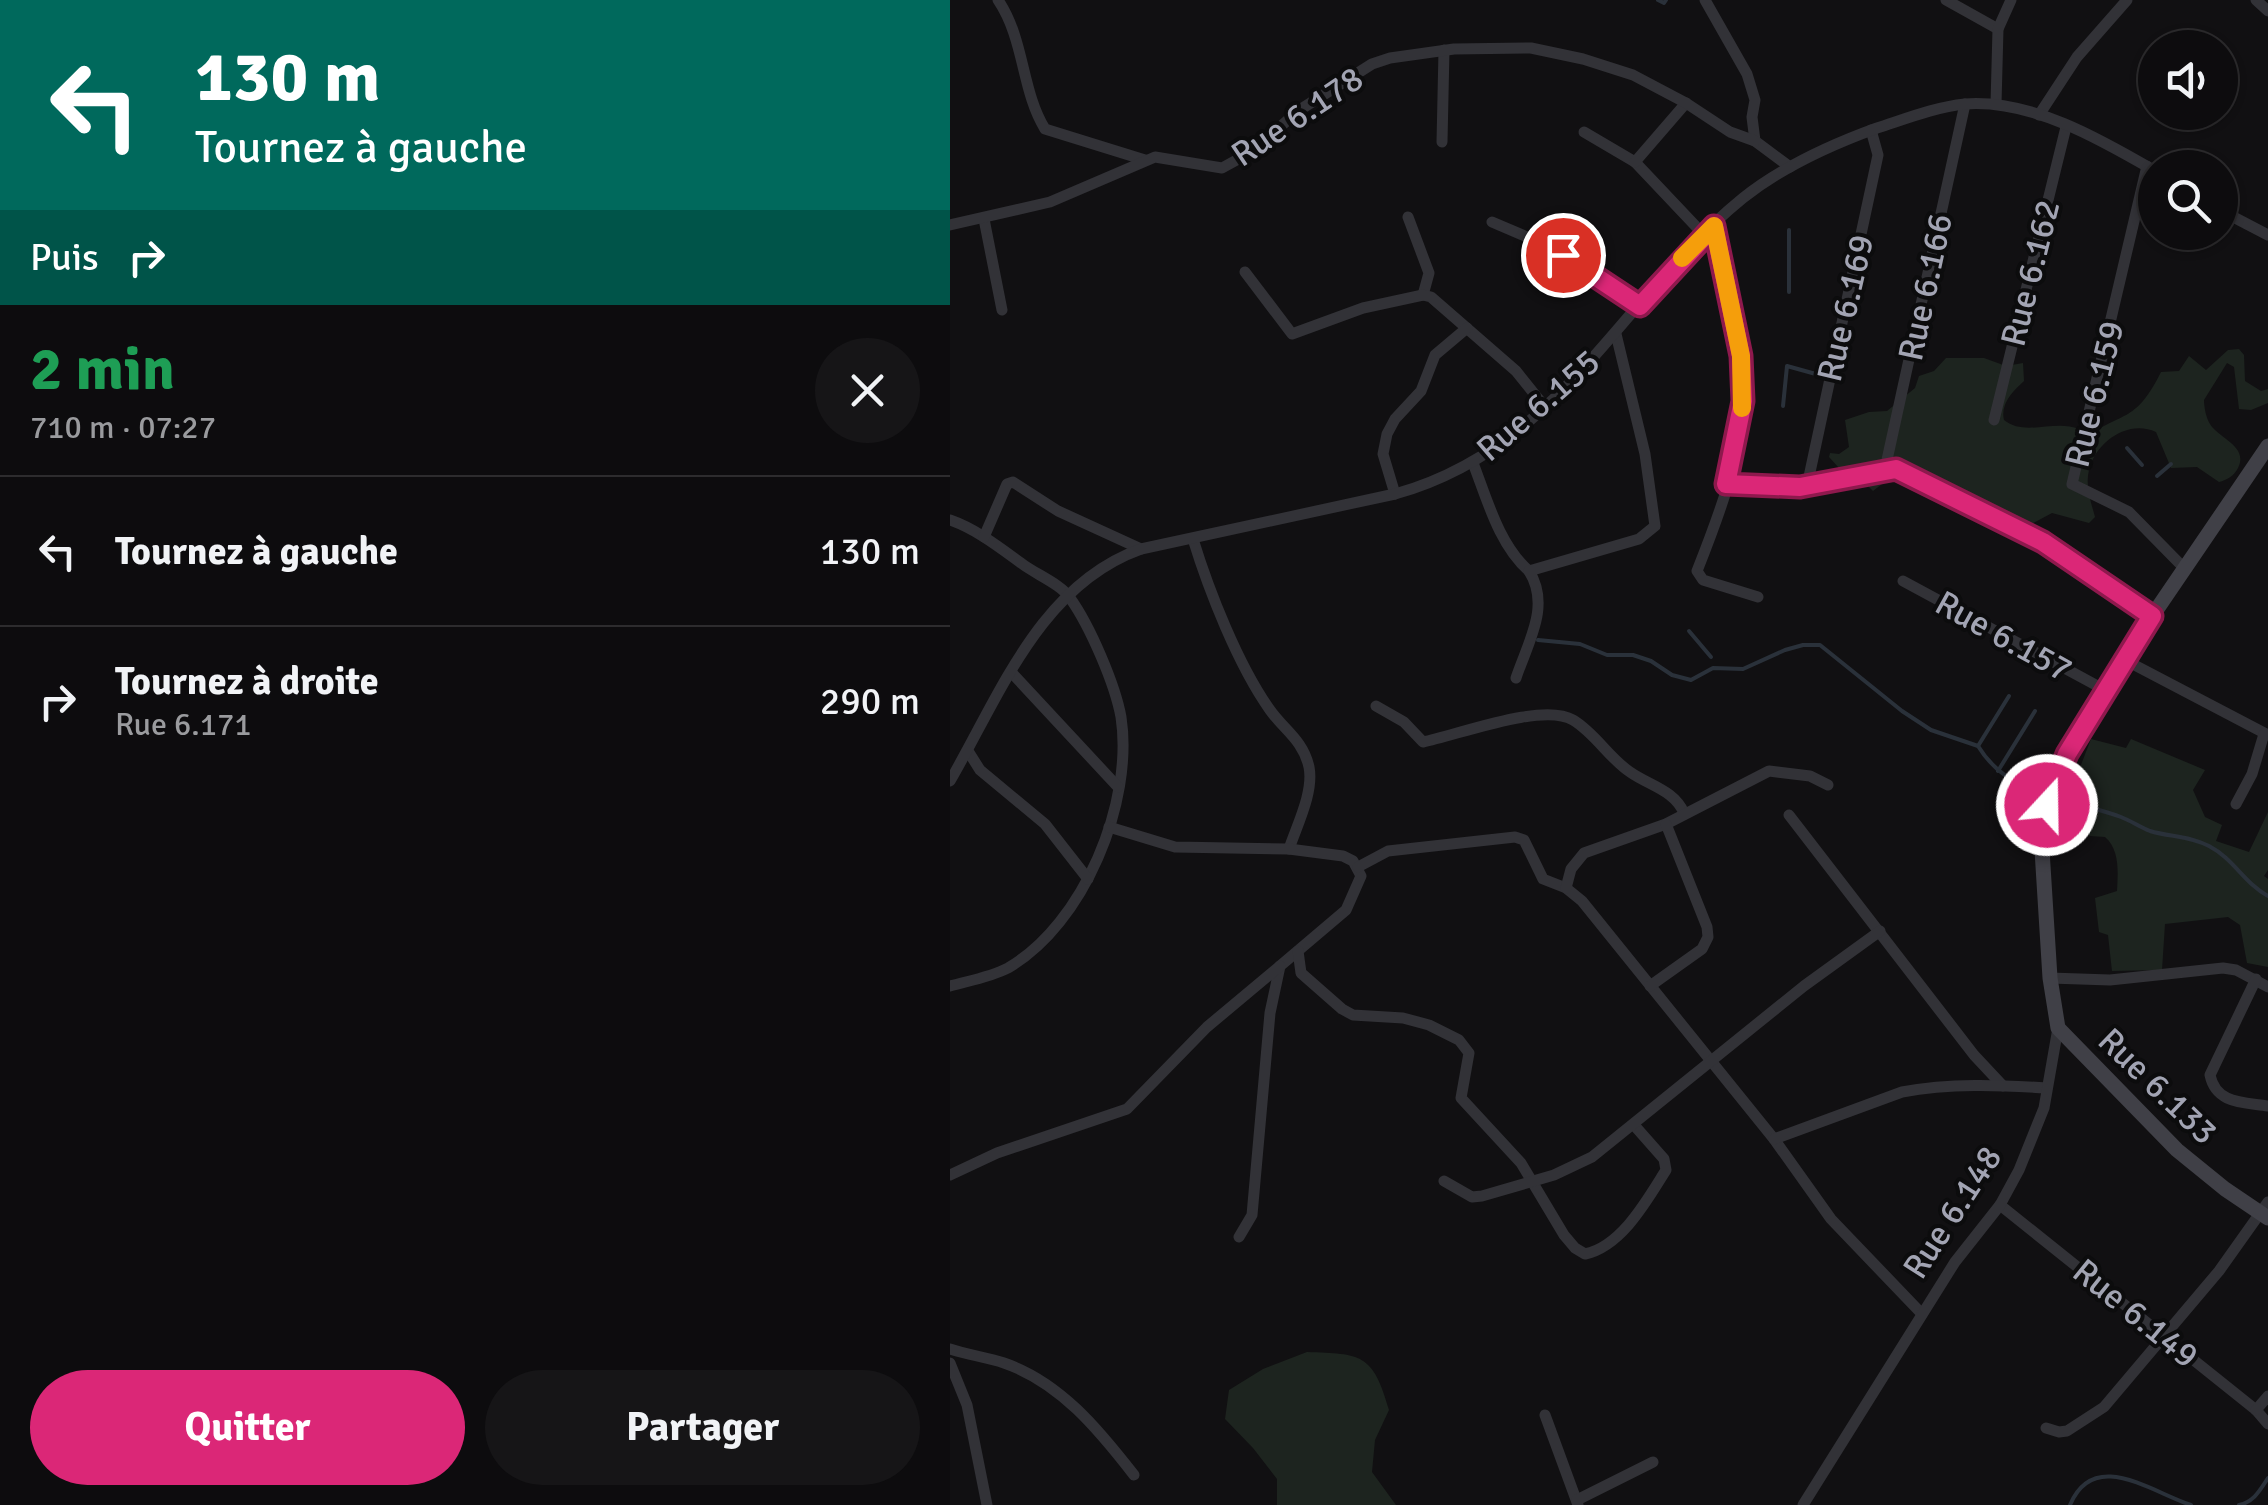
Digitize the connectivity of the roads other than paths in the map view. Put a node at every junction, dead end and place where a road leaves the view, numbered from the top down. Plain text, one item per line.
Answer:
1 (998, 0) edge
2 (1705, 0) edge
3 (1946, 0) edge
4 (2011, 0) edge
5 (2127, 0) edge
6 (2256, 0) edge
7 (2268, 11) edge
8 (1998, 28) junction
9 (1444, 50) junction
10 (1686, 103) junction
11 (1965, 104) junction
12 (1996, 104) junction
13 (2039, 115) junction
14 (2066, 126) junction
15 (1871, 130) junction
16 (1584, 132) dead end
17 (1755, 141) junction
18 (1442, 142) dead end
19 (1144, 160) junction
20 (1635, 162) junction
21 (2138, 162) edge
22 (1790, 166) junction
23 (1408, 218) dead end
24 (984, 219) junction
25 (2238, 220) edge
26 (2138, 221) edge
27 (1492, 222) dead end
28 (950, 225) edge
29 (1709, 231) junction
30 (2268, 236) edge
31 (1245, 272) dead end
32 (1424, 295) junction
33 (1640, 306) junction
34 (1002, 310) dead end
35 (1467, 328) junction
36 (1616, 334) junction
37 (1544, 406) junction
38 (1994, 420) dead end
39 (2268, 446) edge
40 (1472, 463) junction
41 (1885, 469) junction
42 (1726, 484) junction
43 (1807, 486) junction
44 (1396, 494) junction
45 (950, 520) edge
46 (984, 538) junction
47 (1194, 538) junction
48 (1141, 549) junction
49 (2184, 568) junction
50 (1529, 571) junction
51 (1903, 580) dead end
52 (1069, 595) junction
53 (1758, 597) dead end
54 (2152, 616) junction
55 (2123, 660) junction
56 (1011, 672) junction
57 (1516, 678) dead end
58 (2105, 690) junction
59 (1376, 706) dead end
60 (2266, 735) edge
61 (968, 750) junction
62 (950, 780) edge
63 (1828, 785) dead end
64 (1118, 787) junction
65 (2236, 804) dead end
66 (1684, 813) junction
67 (1789, 815) dead end
68 (1666, 824) junction
69 (1109, 827) junction
70 (1289, 849) junction
71 (1358, 867) junction
72 (1088, 879) junction
73 (1566, 888) junction
74 (1880, 931) junction
75 (1298, 951) junction
76 (1280, 966) junction
77 (2050, 978) junction
78 (2256, 979) junction
79 (950, 986) edge
80 (1650, 986) junction
81 (2268, 987) edge
82 (2058, 1028) junction
83 (1709, 1062) junction
84 (2003, 1086) junction
85 (2046, 1088) junction
86 (2268, 1106) edge
87 (1634, 1125) junction
88 (1774, 1139) junction
89 (950, 1175) edge
90 (1444, 1182) dead end
91 (1534, 1182) junction
92 (2000, 1205) junction
93 (2266, 1211) edge
94 (1239, 1236) dead end
95 (1922, 1314) junction
96 (2163, 1338) junction
97 (950, 1349) edge
98 (950, 1363) edge
99 (2268, 1396) edge
100 (2256, 1410) junction
101 (1546, 1416) dead end
102 (2268, 1424) edge
103 (2046, 1428) dead end
104 (1652, 1462) dead end
105 (1134, 1475) dead end
106 (1577, 1503) edge
107 (986, 1505) edge
108 (1803, 1505) edge

1 - 19 street
2 - 17 street
3 - 8 street
4 - 8 street
5 - 13 street
6 - 7 street
8 - 12 street
9 - 10 street, Rue 6.178
9 - 18 street
9 - 19 street, Rue 6.178
10 - 17 street, Rue 6.178
10 - 20 street
11 - 12 street, Rue 6.155
11 - 15 street, Rue 6.155
11 - 41 street, Rue 6.166
12 - 13 street, Rue 6.155
13 - 14 street, Rue 6.155
14 - 21 street, Rue 6.155
14 - 38 street, Rue 6.162
15 - 22 street, Rue 6.155
15 - 43 street, Rue 6.169
16 - 20 street
17 - 22 street, Rue 6.178
19 - 24 street, Rue 6.178
20 - 29 street
22 - 29 street, Rue 6.155
23 - 32 street
24 - 28 street, Rue 6.178
24 - 34 street
25 - 30 street
26 - 49 street, Rue 6.159
27 - 33 street
29 - 33 street, Rue 6.155
29 - 42 street
31 - 32 street
32 - 35 street
33 - 36 street, Rue 6.155
35 - 37 street
35 - 44 street
36 - 37 street, Rue 6.155
36 - 50 street
37 - 40 street, Rue 6.155
39 - 49 street, Rue 6.148
40 - 44 street, Rue 6.155
40 - 50 street
41 - 43 street
41 - 54 street
42 - 43 street
42 - 53 street
44 - 47 street, Rue 6.155
45 - 46 street
46 - 48 street
46 - 52 street
47 - 48 street, Rue 6.155
47 - 70 street
48 - 52 street, Rue 6.155
49 - 54 street, Rue 6.148
50 - 57 street
51 - 58 street, Rue 6.157
52 - 56 street, Rue 6.155
52 - 64 street
54 - 55 street, Rue 6.148
55 - 58 street, Rue 6.148
55 - 60 street
56 - 61 street, Rue 6.155
56 - 64 street
58 - 77 street, Rue 6.148
59 - 66 street
60 - 65 street
61 - 62 street, Rue 6.155
61 - 72 street
63 - 66 street
64 - 69 street
66 - 68 street
67 - 74 street
68 - 73 street
68 - 80 street
69 - 70 street
69 - 72 street
70 - 71 street
71 - 73 street
71 - 75 street
72 - 79 street
73 - 80 street
74 - 83 street
74 - 84 street
75 - 76 street
75 - 91 street
76 - 89 street
76 - 94 street
77 - 78 street
77 - 82 street, Rue 6.148
78 - 81 street
78 - 86 street
80 - 83 street
82 - 85 street, Rue 6.148
82 - 93 street, Rue 6.133
83 - 87 street
83 - 88 street
84 - 85 street
84 - 88 street
85 - 92 street, Rue 6.148
87 - 91 street
87 - 91 street
88 - 95 street
90 - 91 street
92 - 95 street, Rue 6.148
92 - 96 street, Rue 6.149
93 - 96 street
95 - 108 street, Rue 6.148
96 - 100 street, Rue 6.149
96 - 103 street
97 - 105 street
98 - 107 street
99 - 100 street
100 - 102 street, Rue 6.149
101 - 106 street
104 - 106 street

